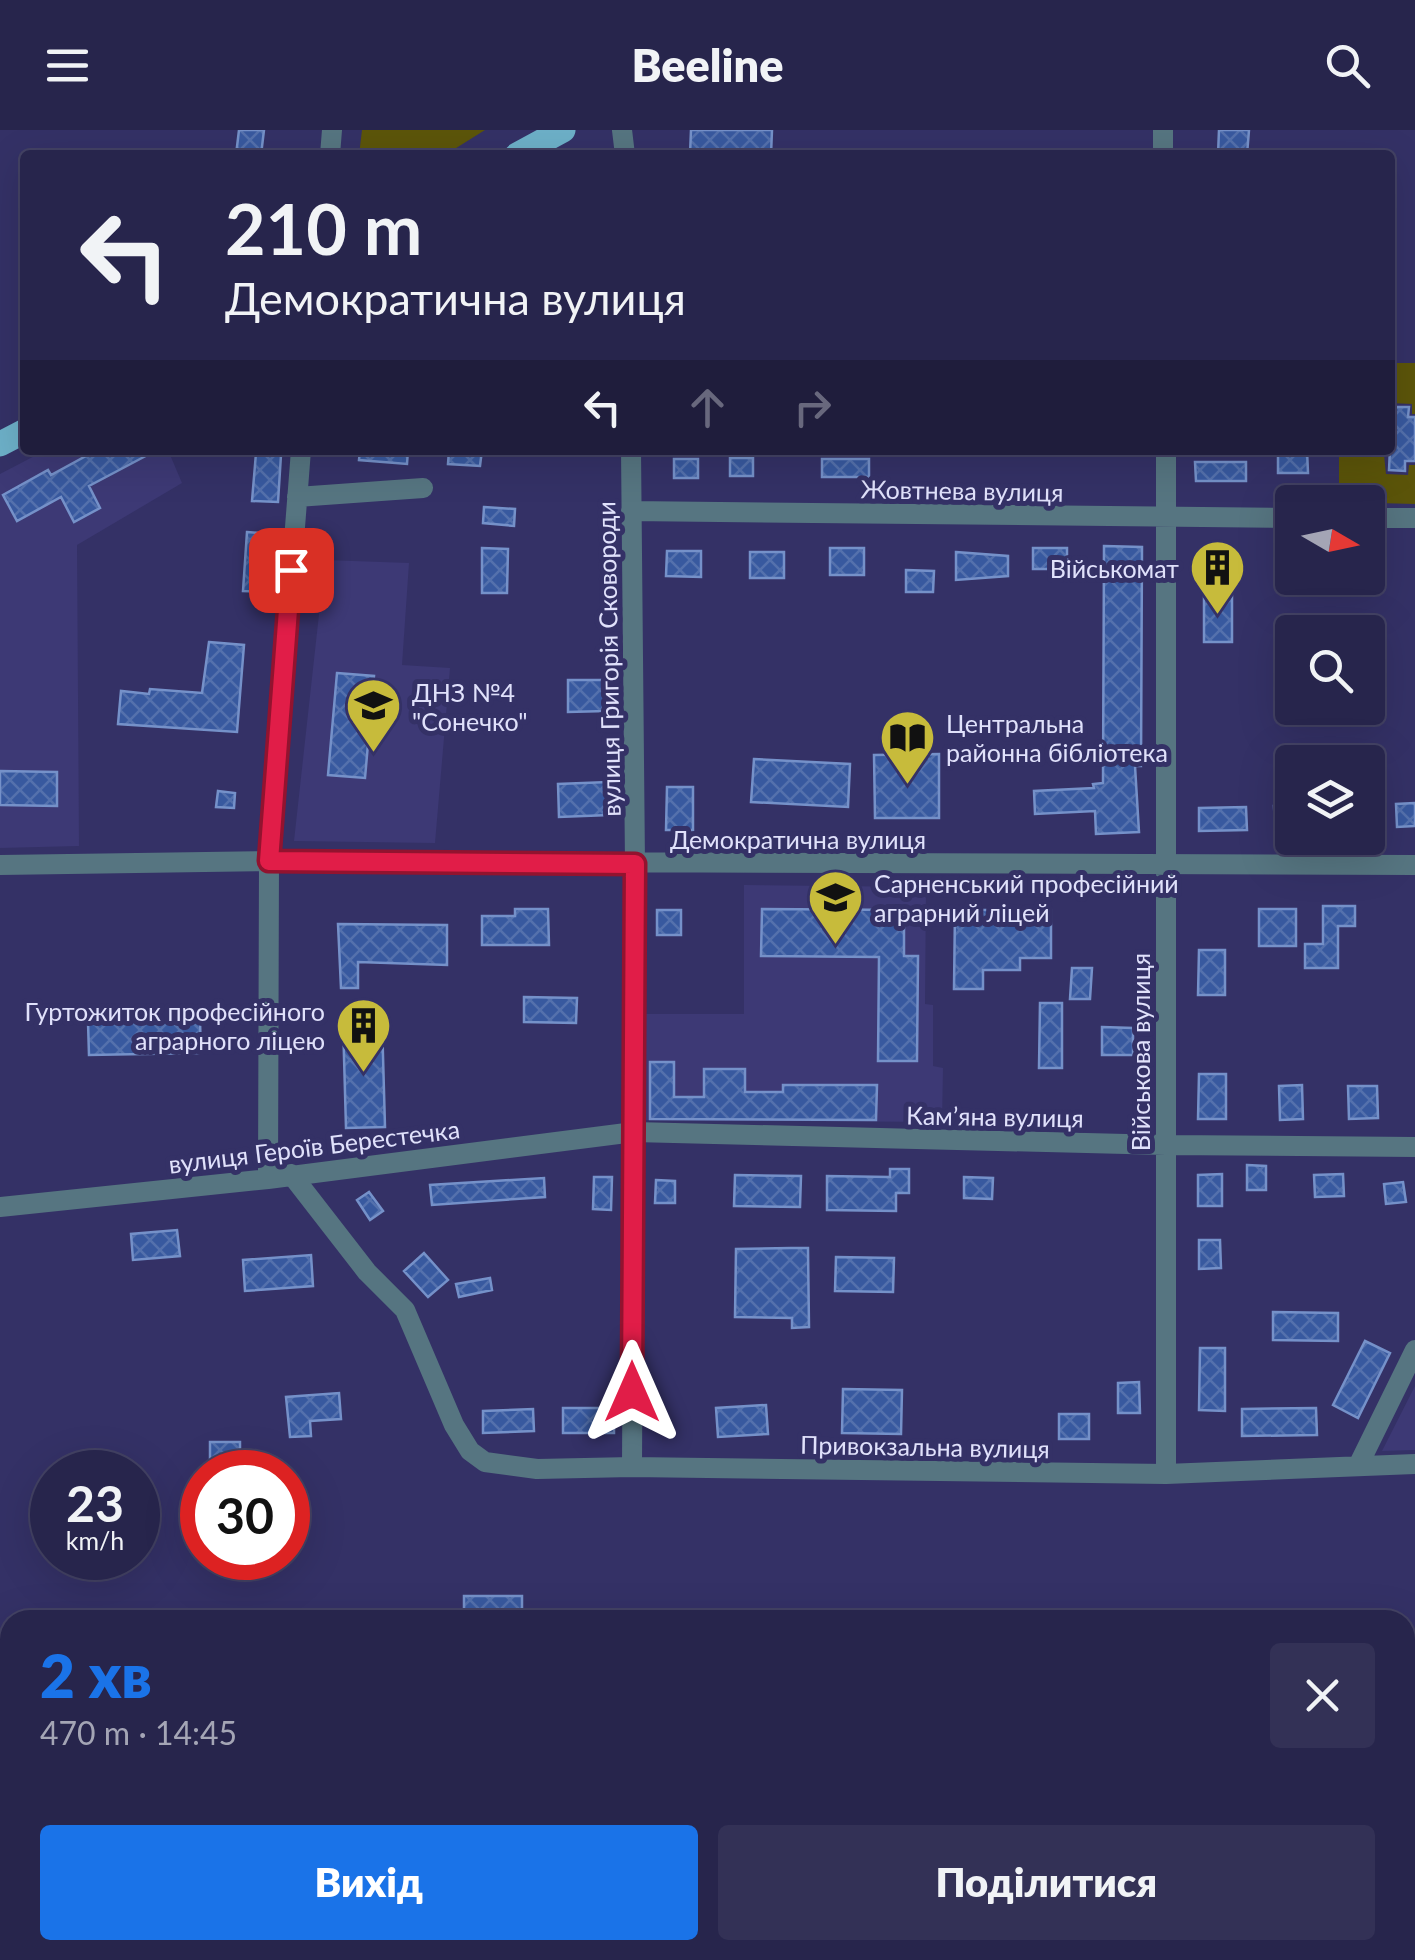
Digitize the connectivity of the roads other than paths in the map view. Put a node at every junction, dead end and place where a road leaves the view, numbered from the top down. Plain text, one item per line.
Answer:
1 (563, 130) edge
2 (526, 150) edge
3 (301, 455) edge
4 (631, 455) edge
5 (1166, 455) edge
6 (423, 488) dead end
7 (297, 498) junction
8 (631, 511) junction
9 (1166, 518) junction
10 (1275, 518) edge
11 (1385, 518) edge
12 (1415, 518) edge
13 (269, 861) junction
14 (635, 864) junction
15 (0, 865) edge
16 (1415, 865) edge
17 (1164, 866) junction
18 (634, 1132) junction
19 (1166, 1145) junction
20 (1415, 1146) edge
21 (291, 1174) junction
22 (268, 1179) junction
23 (0, 1207) edge
24 (1415, 1350) edge
25 (1415, 1464) edge
26 (1358, 1466) junction
27 (632, 1467) junction
28 (1166, 1474) junction

1 - 2 main road
3 - 7 street
4 - 8 street, вулиця Григорія Сковороди
5 - 9 street, Військова вулиця
6 - 7 street
7 - 13 street
8 - 9 street, Жовтнева вулиця
8 - 14 street, вулиця Григорія Сковороди
9 - 10 street, Жовтнева вулиця
9 - 17 street, Військова вулиця
11 - 12 street
13 - 14 street, Демократична вулиця
13 - 15 street, Демократична вулиця
13 - 22 street
14 - 17 street, Демократична вулиця
14 - 18 street, вулиця Григорія Сковороди
16 - 17 street, Демократична вулиця
17 - 19 street, Військова вулиця
18 - 19 street, Камʼяна вулиця
18 - 21 street, вулиця Героїв Берестечка
18 - 27 street, вулиця Григорія Сковороди
19 - 20 street, Камʼяна вулиця
19 - 28 street, Військова вулиця
21 - 22 street, вулиця Героїв Берестечка
21 - 27 street, Привокзальна вулиця
22 - 23 street, вулиця Героїв Берестечка
24 - 26 street
25 - 26 street, Привокзальна вулиця
26 - 28 street, Привокзальна вулиця
27 - 28 street, Привокзальна вулиця

